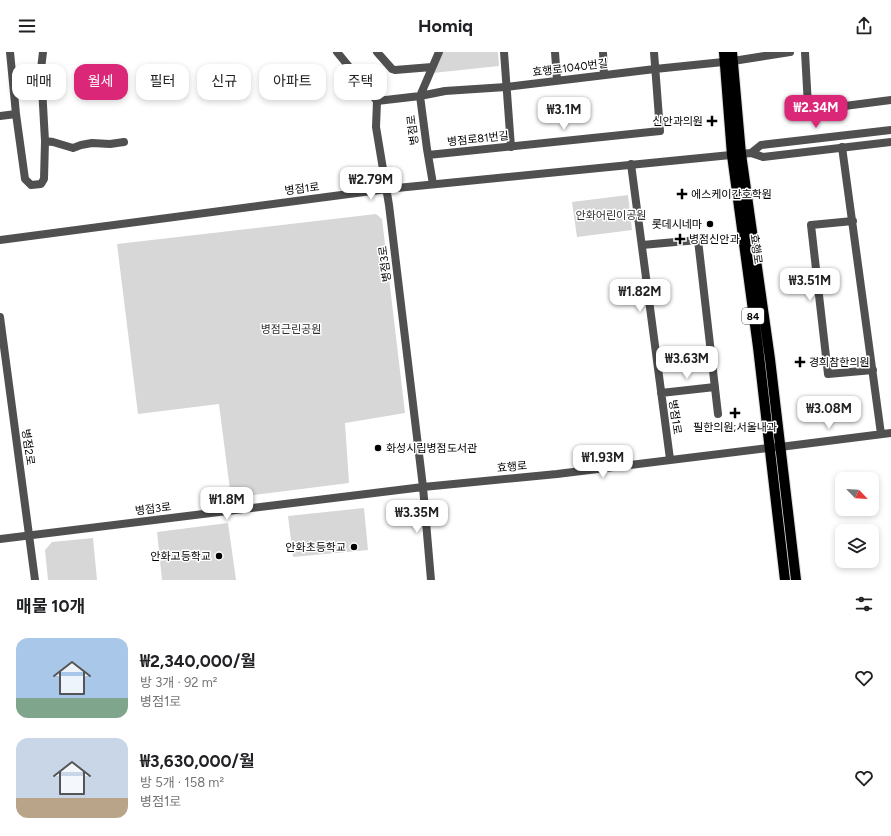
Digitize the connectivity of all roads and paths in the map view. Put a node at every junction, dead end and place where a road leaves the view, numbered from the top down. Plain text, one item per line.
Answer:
1 (10, 52) edge
2 (43, 52) edge
3 (337, 52) edge
4 (378, 52) edge
5 (439, 52) edge
6 (504, 52) edge
7 (555, 52) edge
8 (603, 52) edge
9 (654, 52) edge
10 (790, 52) edge
11 (805, 52) edge
12 (728, 57) edge
13 (432, 67) junction
14 (655, 69) junction
15 (604, 75) junction
16 (557, 80) junction
17 (506, 87) junction
18 (420, 96) junction
19 (891, 100) edge
20 (377, 101) junction
21 (16, 114) junction
22 (0, 116) edge
23 (891, 130) edge
24 (46, 141) junction
25 (124, 142) dead end
26 (891, 142) edge
27 (511, 147) junction
28 (842, 147) junction
29 (741, 154) junction
30 (428, 155) junction
31 (631, 164) junction
32 (433, 184) junction
33 (387, 189) junction
34 (853, 221) junction
35 (0, 240) edge
36 (642, 245) junction
37 (0, 317) edge
38 (873, 370) junction
39 (715, 387) junction
40 (661, 393) junction
41 (718, 414) dead end
42 (891, 433) edge
43 (881, 434) junction
44 (780, 447) junction
45 (769, 448) junction
46 (670, 460) junction
47 (423, 487) junction
48 (29, 535) junction
49 (0, 539) edge
50 (35, 580) edge
51 (431, 580) edge
52 (784, 580) edge
53 (796, 580) edge

1 - 21 street
2 - 24 street
3 - 20 street
4 - 13 street
5 - 13 street
6 - 17 street
7 - 16 street
8 - 15 street
9 - 14 street
10 - 12 street, 효행로1040번길
11 - 19 street
12 - 14 street, 효행로1040번길
12 - 29 main road, 효행로 / 84
13 - 18 street
14 - 15 street, 효행로1040번길
14 - 27 street, 병점로81번길
15 - 16 street, 효행로1040번길
16 - 17 street, 효행로1040번길
17 - 18 street, 효행로1040번길
17 - 27 street
18 - 20 street, 효행로1040번길
18 - 30 street, 병점로
20 - 33 street, 병점3로
21 - 22 street
21 - 24 street
23 - 29 street, 병점1로
24 - 25 street
26 - 28 street, 병점1로
27 - 30 street, 병점로81번길
28 - 29 street, 병점1로
28 - 34 street
29 - 31 street, 병점1로
29 - 44 main road, 효행로 / 84
29 - 45 main road, 효행로 / 84
30 - 32 street, 병점로
31 - 32 street, 병점1로
31 - 36 street, 병점1로
32 - 33 street, 병점1로
33 - 35 street, 병점1로
33 - 47 street, 병점3로
34 - 38 street
34 - 38 street
36 - 39 street
36 - 40 street, 병점1로
37 - 48 street, 병점2로
38 - 43 street
39 - 40 street
39 - 41 street
40 - 46 street, 병점1로
42 - 43 street, 효행로
43 - 44 street, 효행로
44 - 45 street, 효행로
44 - 53 main road, 효행로 / 84
45 - 46 street, 효행로
45 - 52 main road, 효행로 / 84
46 - 47 street, 효행로
47 - 48 street, 병점3로
47 - 51 street, 병점3로
48 - 49 street, 병점3로
48 - 50 street, 병점2로

